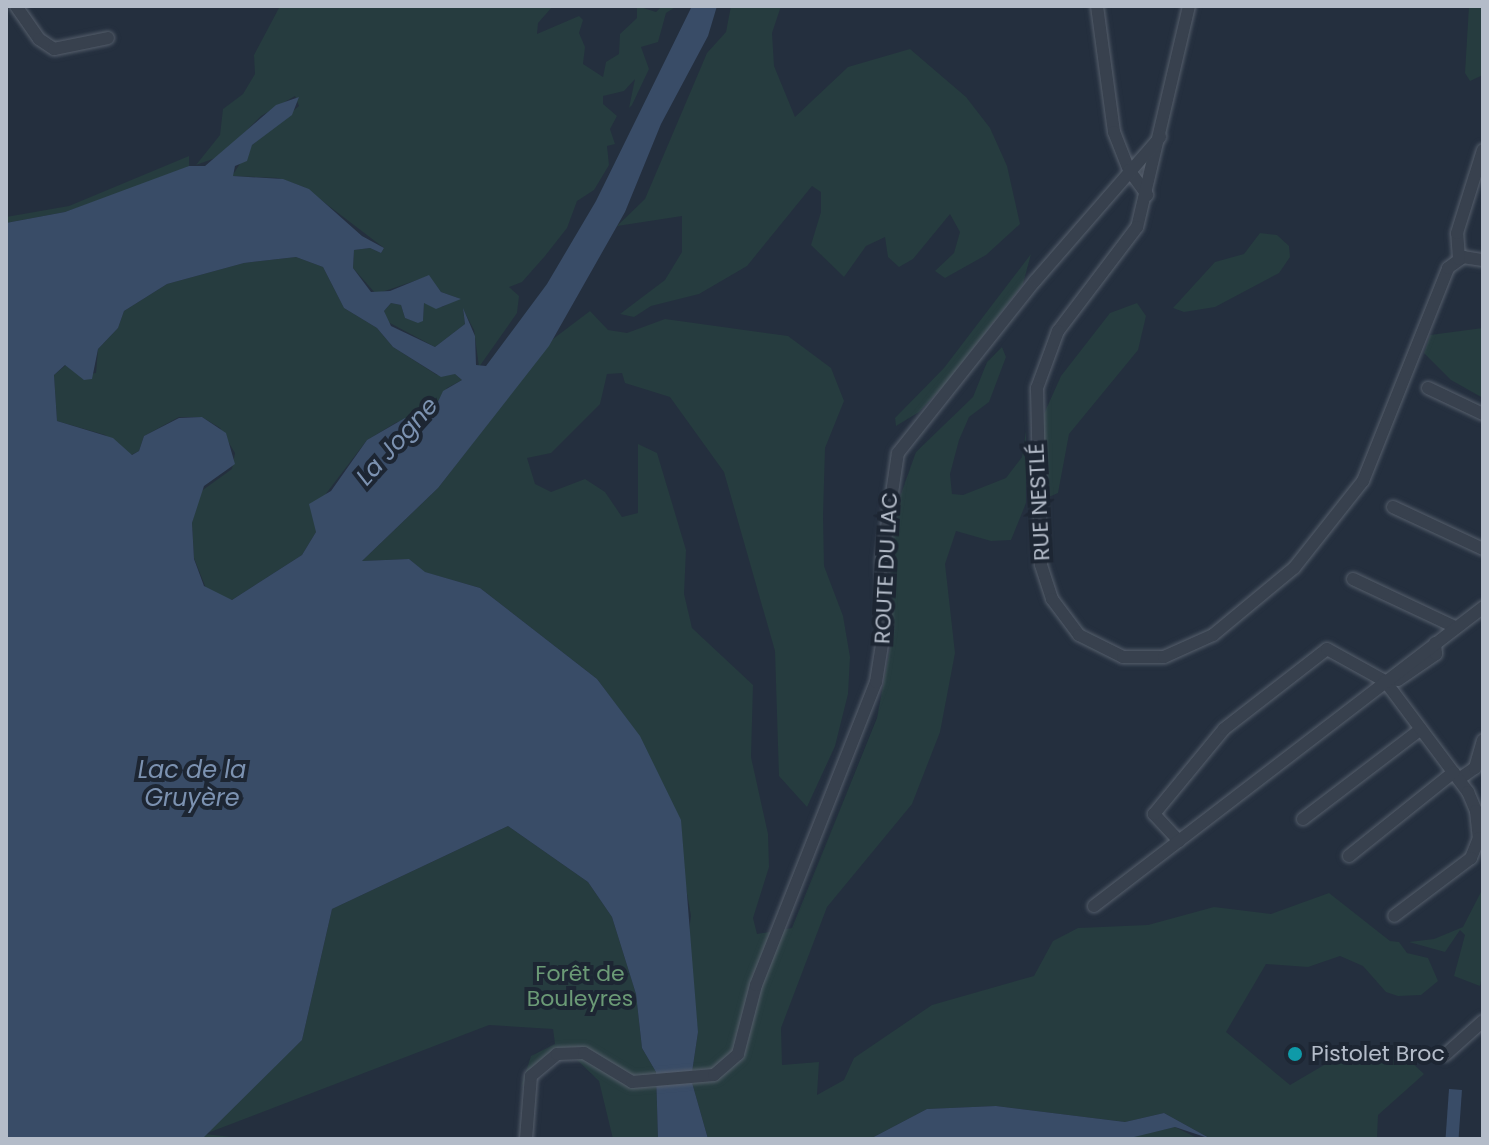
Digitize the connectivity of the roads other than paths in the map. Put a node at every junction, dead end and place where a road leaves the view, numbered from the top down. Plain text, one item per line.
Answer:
1 (16, 6) edge
2 (1097, 6) edge
3 (1189, 6) edge
4 (108, 38) dead end
5 (1160, 137) junction
6 (1483, 150) edge
7 (1129, 170) junction
8 (1147, 195) junction
9 (1459, 259) junction
10 (1483, 260) edge
11 (1428, 388) dead end
12 (1483, 414) edge
13 (1393, 507) dead end
14 (1483, 549) edge
15 (1353, 579) dead end
16 (1483, 607) edge
17 (1455, 627) junction
18 (1388, 679) junction
19 (1421, 729) junction
20 (1483, 740) edge
21 (1456, 776) junction
22 (1303, 819) dead end
23 (1179, 841) junction
24 (1349, 856) dead end
25 (1094, 906) dead end
26 (1394, 916) dead end
27 (1483, 1021) edge
28 (1445, 1055) dead end
29 (526, 1139) edge

1 - 4 street
2 - 7 street
3 - 5 street, RUE NESTLÉ
5 - 7 street, ROUTE DU LAC
5 - 8 street, RUE NESTLÉ
6 - 9 street
7 - 8 street
7 - 29 street, ROUTE DU LAC
8 - 9 street, RUE NESTLÉ
9 - 10 street
11 - 12 street
13 - 14 street
15 - 17 street
16 - 17 street
17 - 18 street
18 - 19 street
18 - 23 street
18 - 23 street
19 - 21 street
19 - 22 street
20 - 21 street
21 - 24 street
21 - 26 street
23 - 25 street
27 - 28 street

